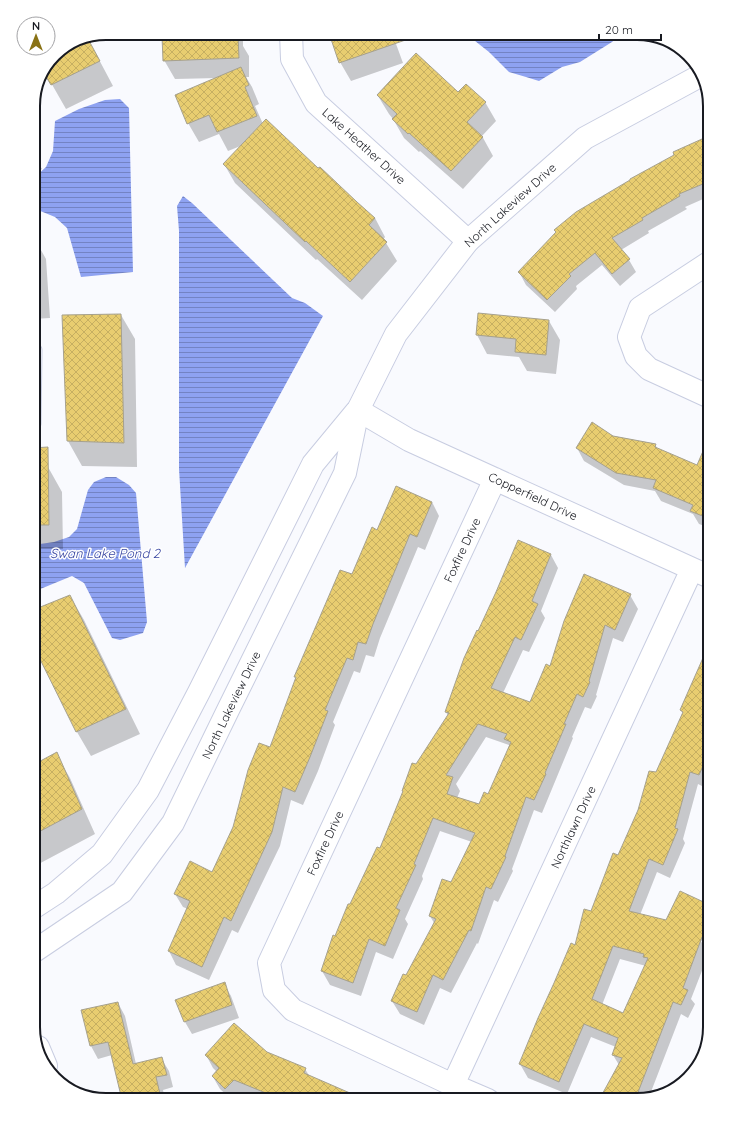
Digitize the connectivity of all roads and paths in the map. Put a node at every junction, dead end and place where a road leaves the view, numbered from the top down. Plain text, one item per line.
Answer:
1 (291, 40) edge
2 (696, 78) edge
3 (468, 241) junction
4 (703, 267) edge
5 (703, 394) edge
6 (358, 410) junction
7 (495, 479) junction
8 (701, 573) edge
9 (199, 692) junction
10 (229, 708) junction
11 (40, 903) edge
12 (40, 947) edge
13 (453, 1086) junction
14 (470, 1093) edge

1 - 3 street, Lake Heather Drive
2 - 3 street, North Lakeview Drive
3 - 6 street, North Lakeview Drive
4 - 5 street
6 - 7 street, Copperfield Drive
6 - 9 street, North Lakeview Drive
6 - 10 street, North Lakeview Drive
7 - 8 street, Copperfield Drive
7 - 13 street, Foxfire Drive
8 - 13 street, Northlawn Drive
9 - 10 street
9 - 11 street, North Lakeview Drive
10 - 12 street, North Lakeview Drive
13 - 14 street, Foxfire Drive

